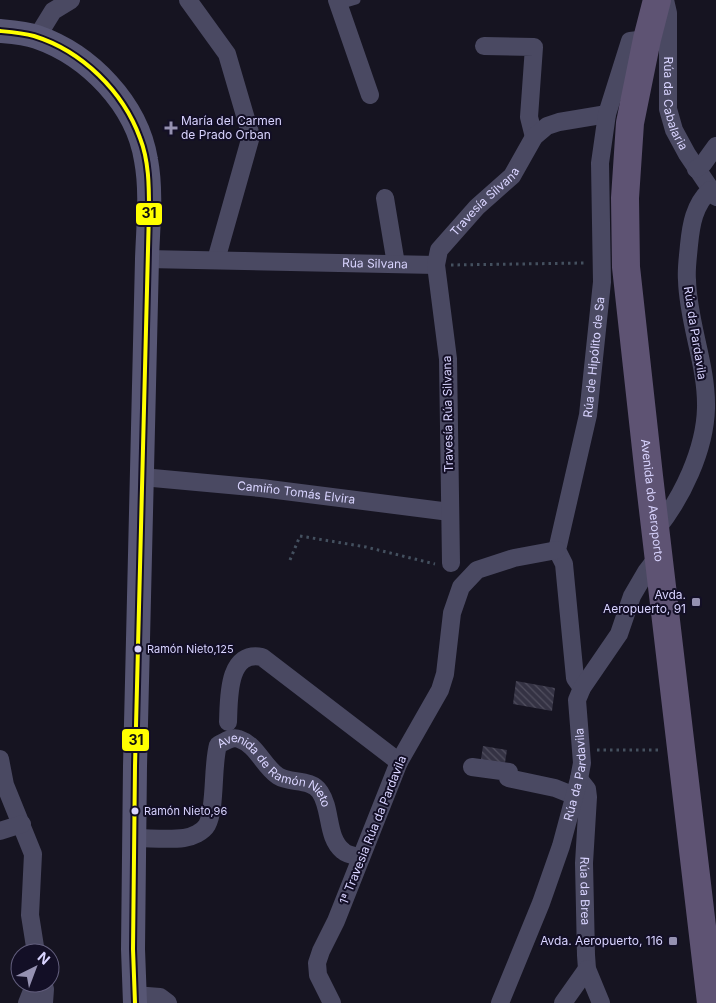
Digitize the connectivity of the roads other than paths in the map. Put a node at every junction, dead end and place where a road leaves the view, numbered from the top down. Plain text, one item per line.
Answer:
1 (70, 0) edge
2 (188, 0) edge
3 (657, 0) edge
4 (665, 0) edge
5 (344, 2) edge
6 (0, 31) edge
7 (37, 37) junction
8 (648, 39) junction
9 (484, 46) dead end
10 (370, 95) dead end
11 (607, 114) junction
12 (534, 137) junction
13 (716, 146) edge
14 (696, 169) junction
15 (713, 194) edge
16 (385, 198) dead end
17 (147, 259) junction
18 (216, 260) junction
19 (396, 264) junction
20 (436, 265) junction
21 (142, 477) junction
22 (450, 512) junction
23 (658, 542) junction
24 (557, 550) junction
25 (450, 563) road end
26 (582, 688) junction
27 (228, 722) dead end
28 (0, 759) edge
29 (399, 762) junction
30 (472, 766) dead end
31 (577, 788) junction
32 (22, 824) junction
33 (0, 831) edge
34 (134, 838) junction
35 (361, 858) junction
36 (34, 943) edge
37 (587, 969) junction
38 (135, 999) edge
39 (168, 1003) edge
40 (332, 1003) edge
41 (500, 1003) edge
42 (563, 1003) edge
43 (601, 1003) edge
44 (711, 1003) edge

1 - 7 street
2 - 18 street
3 - 8 main road, Avenida do Aeroporto
4 - 14 street, Rúa da Cabalaria
5 - 10 street
6 - 7 main road
7 - 17 main road
8 - 11 street, Rúa de Hipólito de Sa
8 - 23 main road, Avenida do Aeroporto
9 - 12 street
11 - 12 street, Travesía Silvana
11 - 24 street, Rúa de Hipólito de Sa
12 - 20 street, Travesía Silvana
13 - 14 street
14 - 15 street, Rúa da Cabalaria
15 - 23 street, Rúa da Pardavila
16 - 19 street
17 - 18 street, Rúa Silvana
17 - 21 main road
18 - 19 street, Rúa Silvana
19 - 20 street, Rúa Silvana
20 - 22 street, Travesía Rúa Silvana
21 - 22 street, Camiño Tomás Elvira
21 - 34 main road
22 - 25 street, Travesía Rúa Silvana
23 - 26 street, Rúa da Pardavila
23 - 44 main road, Avenida do Aeroporto
24 - 26 street
24 - 29 street, 1ª Travesia Rúa da Pardavila
26 - 31 street, Rúa da Pardavila
27 - 29 street
28 - 32 street
29 - 35 street, 1ª Travesia Rúa da Pardavila
30 - 31 street
31 - 37 street, Rúa da Brea
31 - 41 street, Rúa da Pardavila
32 - 33 street
32 - 36 street
34 - 35 street, Avenida de Ramón Nieto
34 - 38 main road
35 - 40 street, 1ª Travesia Rúa da Pardavila
37 - 42 street
37 - 43 street, Rúa da Brea
38 - 39 street

